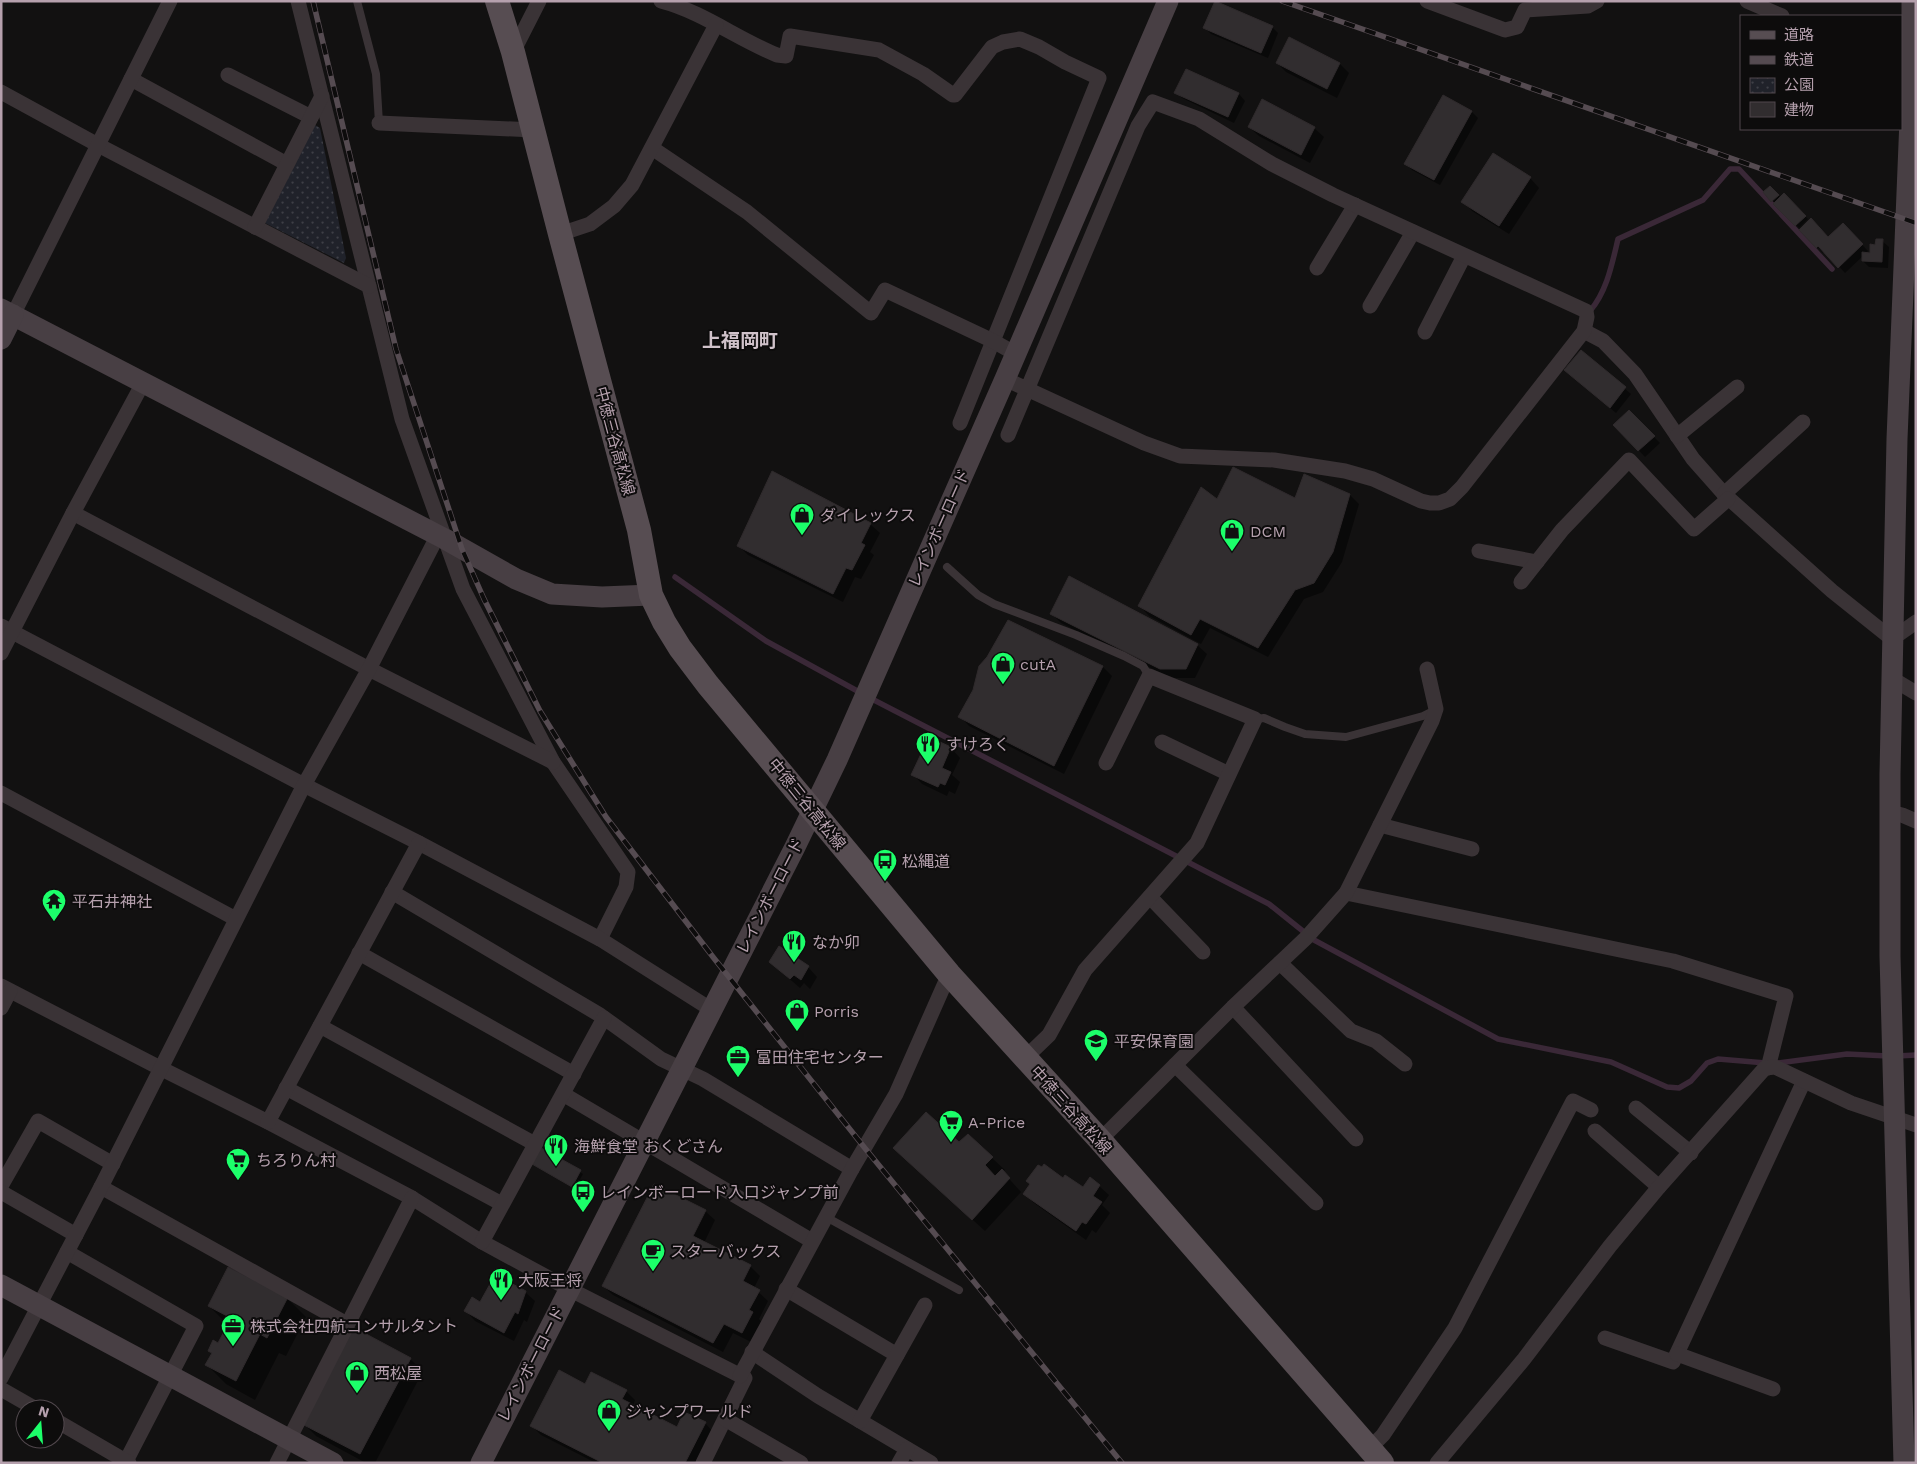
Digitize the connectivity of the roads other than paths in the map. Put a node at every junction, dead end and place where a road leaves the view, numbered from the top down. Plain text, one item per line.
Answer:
1 (170, 1) edge
2 (298, 1) edge
3 (357, 1) edge
4 (497, 1) edge
5 (539, 1) edge
6 (661, 1) edge
7 (1168, 1) edge
8 (1427, 1) edge
9 (1597, 1) edge
10 (1747, 1) edge
11 (1912, 1) edge
12 (1780, 15) edge
13 (716, 25) junction
14 (513, 52) junction
15 (1906, 68) edge
16 (228, 76) dead end
17 (131, 79) junction
18 (1, 92) edge
19 (322, 96) junction
20 (311, 117) junction
21 (379, 123) joint
22 (533, 130) junction
23 (98, 145) junction
24 (652, 148) junction
25 (288, 164) junction
26 (1355, 205) junction
27 (255, 227) junction
28 (1413, 232) junction
29 (560, 234) junction
30 (1464, 256) junction
31 (1317, 268) dead end
32 (369, 286) junction
33 (1370, 306) dead end
34 (7, 312) edge
35 (1584, 331) junction
36 (1425, 332) dead end
37 (1, 339) edge
38 (993, 341) junction
39 (1016, 354) junction
40 (1005, 379) junction
41 (142, 383) junction
42 (1737, 387) dead end
43 (1027, 390) junction
44 (1803, 422) dead end
45 (960, 423) dead end
46 (1008, 434) dead end
47 (1677, 436) junction
48 (1726, 497) junction
49 (73, 513) junction
50 (441, 537) junction
51 (1479, 551) dead end
52 (1537, 562) junction
53 (947, 566) dead end
54 (1521, 582) dead end
55 (651, 594) junction
56 (1916, 622) edge
57 (7, 629) edge
58 (1892, 639) junction
59 (1, 653) edge
60 (369, 669) junction
61 (1427, 669) dead end
62 (1149, 676) junction
63 (1891, 678) junction
64 (1916, 693) edge
65 (1436, 710) junction
66 (1255, 719) junction
67 (1162, 742) dead end
68 (553, 762) junction
69 (1106, 763) dead end
70 (1229, 774) junction
71 (304, 785) junction
72 (1, 792) edge
73 (813, 811) junction
74 (1890, 812) junction
75 (1916, 821) edge
76 (1380, 825) junction
77 (420, 843) junction
78 (1472, 849) dead end
79 (392, 892) junction
80 (1346, 893) junction
81 (1150, 897) junction
82 (236, 919) junction
83 (600, 939) junction
84 (1203, 952) dead end
85 (359, 953) junction
86 (1280, 963) junction
87 (949, 974) junction
88 (6, 988) edge
89 (1233, 1007) junction
90 (1, 1008) edge
91 (712, 1010) junction
92 (604, 1018) junction
93 (320, 1026) junction
94 (1024, 1059) junction
95 (1405, 1064) dead end
96 (1175, 1065) junction
97 (160, 1068) junction
98 (1768, 1068) junction
99 (682, 1069) junction
100 (574, 1074) junction
101 (1804, 1081) junction
102 (286, 1088) junction
103 (563, 1094) junction
104 (1636, 1108) dead end
105 (1592, 1110) dead end
106 (1895, 1118) junction
107 (268, 1122) junction
108 (1916, 1125) edge
109 (1595, 1131) dead end
110 (1356, 1139) dead end
111 (1100, 1140) junction
112 (644, 1143) junction
113 (535, 1144) junction
114 (1691, 1153) junction
115 (113, 1164) junction
116 (852, 1169) junction
117 (1, 1186) edge
118 (102, 1187) junction
119 (1659, 1187) junction
120 (1, 1192) edge
121 (412, 1198) junction
122 (1316, 1203) dead end
123 (502, 1204) junction
124 (826, 1216) junction
125 (76, 1235) junction
126 (812, 1241) junction
127 (482, 1242) junction
128 (67, 1252) junction
129 (1, 1285) edge
130 (569, 1289) junction
131 (786, 1289) junction
132 (959, 1290) dead end
133 (39, 1305) junction
134 (925, 1305) dead end
135 (347, 1324) junction
136 (1605, 1338) dead end
137 (752, 1352) junction
138 (1677, 1354) junction
139 (897, 1355) junction
140 (170, 1375) junction
141 (740, 1376) junction
142 (1, 1378) edge
143 (1, 1389) edge
144 (1773, 1389) dead end
145 (18, 1399) edge
146 (725, 1419) junction
147 (860, 1421) junction
148 (65, 1426) edge
149 (1910, 1434) edge
150 (289, 1438) junction
151 (907, 1449) junction
152 (1376, 1456) edge
153 (127, 1462) edge
154 (277, 1463) edge
155 (333, 1463) edge
156 (481, 1463) edge
157 (703, 1463) edge
158 (801, 1463) edge
159 (899, 1463) edge
160 (930, 1463) edge
161 (1437, 1463) edge
162 (1904, 1463) edge

1 - 17 street
2 - 19 street
3 - 21 lane
4 - 14 main road, 中徳三谷高松線
5 - 14 street
6 - 13 street
7 - 39 street, レインボーロード
8 - 9 street
10 - 12 street
11 - 15 street
13 - 24 street
13 - 38 street
14 - 22 main road, 中徳三谷高松線
15 - 58 street
16 - 20 street
17 - 23 street
17 - 25 street
18 - 23 street
19 - 20 street
19 - 32 street
20 - 25 street
21 - 22 street
22 - 29 main road, 中徳三谷高松線
23 - 27 street
23 - 34 street
24 - 29 street
24 - 38 street
25 - 27 street
26 - 28 street
26 - 31 street
26 - 43 street
27 - 32 street
28 - 30 street
28 - 33 street
29 - 55 main road, 中徳三谷高松線
30 - 35 street
30 - 36 street
32 - 50 street
34 - 37 street
34 - 41 street
35 - 43 street
35 - 47 street
38 - 39 street
38 - 45 street
39 - 40 street, レインボーロード
40 - 43 street
40 - 73 street, レインボーロード
41 - 49 street
41 - 50 street
42 - 47 street
43 - 46 street
44 - 48 street
47 - 48 street
48 - 52 street
48 - 58 street
49 - 57 street
49 - 60 street
50 - 55 street
50 - 60 street
50 - 68 street
51 - 52 street
52 - 54 street
53 - 62 lane
55 - 73 main road, 中徳三谷高松線
56 - 58 street
57 - 59 street
57 - 71 street
58 - 63 street
60 - 68 street
60 - 71 street
61 - 65 street
62 - 66 street
62 - 69 street
63 - 64 street
63 - 74 street
65 - 66 lane
65 - 76 street
66 - 70 street
67 - 70 street
68 - 83 street
70 - 81 street
71 - 77 street
71 - 82 street
72 - 82 street
73 - 87 main road, 中徳三谷高松線
73 - 91 street, レインボーロード
74 - 75 street
74 - 106 street
76 - 78 street
76 - 80 street
77 - 79 street
77 - 83 street
79 - 85 street
79 - 92 street
80 - 86 street
80 - 98 street
81 - 84 street
81 - 94 street
82 - 97 street
83 - 91 street
85 - 93 street
85 - 100 street
86 - 89 street
86 - 95 street
87 - 94 main road, 中徳三谷高松線
87 - 116 street
88 - 90 street
88 - 97 street
89 - 96 street
89 - 110 street
91 - 99 street, レインボーロード
92 - 99 street
92 - 100 street
93 - 102 street
93 - 113 street
94 - 111 main road, 中徳三谷高松線
96 - 111 street
96 - 122 street
97 - 107 street
97 - 115 street
98 - 101 street
98 - 114 street
99 - 112 street, レインボーロード
99 - 116 street
100 - 103 street
101 - 106 street
101 - 138 street
102 - 107 street
102 - 123 street
103 - 112 street
103 - 113 street
104 - 114 street
105 - 152 street
106 - 108 street
106 - 149 street
107 - 121 street
109 - 119 street
111 - 152 main road, 中徳三谷高松線
112 - 126 street
112 - 130 street, レインボーロード
113 - 123 street
114 - 119 street
115 - 117 street
115 - 118 street
116 - 124 street
118 - 125 street
118 - 135 street
119 - 161 street
120 - 125 street
121 - 127 street
121 - 135 street
123 - 127 street
124 - 126 street
124 - 132 lane
125 - 128 street
126 - 131 street
127 - 130 street
128 - 133 street
128 - 140 street
129 - 133 street
130 - 141 street
130 - 156 street, レインボーロード
131 - 137 street
131 - 139 street
133 - 140 street
133 - 142 street
134 - 139 street
135 - 150 street
136 - 138 street
137 - 141 street
137 - 147 street
138 - 144 street
139 - 147 street
140 - 150 street
140 - 153 street
141 - 146 street
143 - 145 street
146 - 157 street
146 - 158 street
147 - 151 street
148 - 153 street
149 - 162 street
150 - 154 street
150 - 155 street
151 - 159 street
151 - 160 street

